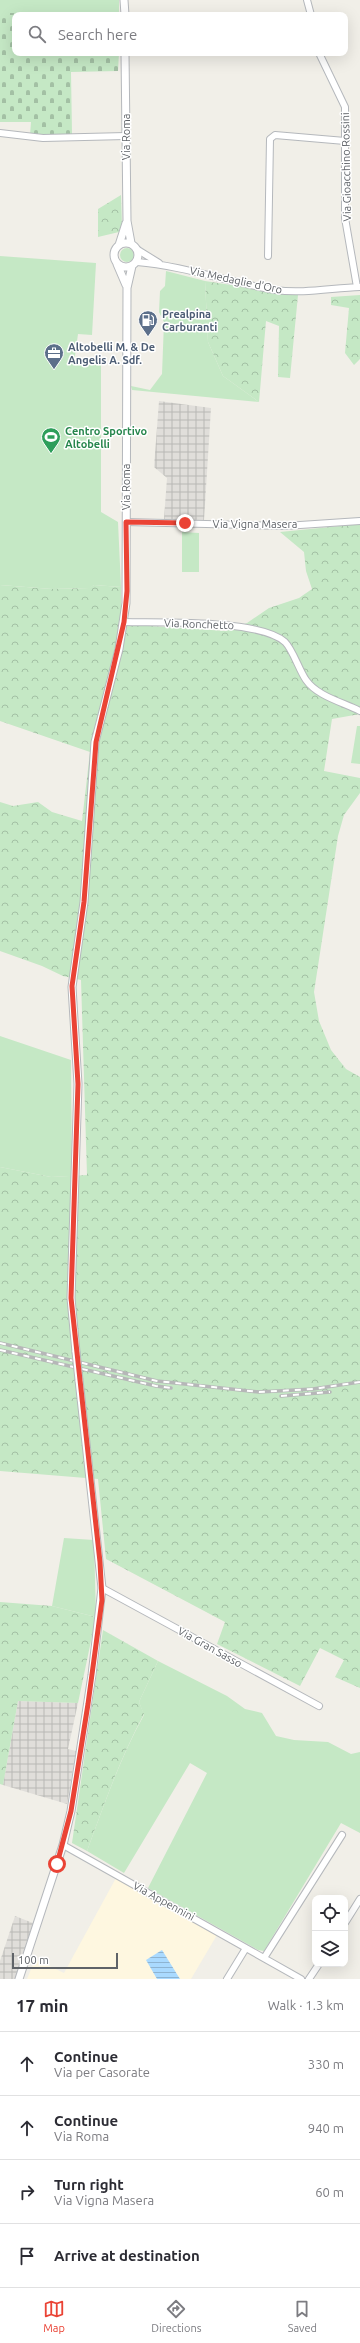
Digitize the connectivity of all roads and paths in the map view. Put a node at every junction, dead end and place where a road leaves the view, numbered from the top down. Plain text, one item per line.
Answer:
1 (124, 0) edge
2 (307, 0) edge
3 (125, 12) edge
4 (310, 12) edge
5 (125, 56) edge
6 (320, 56) edge
7 (0, 133) edge
8 (126, 136) junction
9 (345, 141) junction
10 (127, 221) junction
11 (131, 243) junction
12 (119, 245) junction
13 (138, 250) junction
14 (268, 256) dead end
15 (117, 264) junction
16 (135, 264) junction
17 (160, 264) junction
18 (359, 287) edge
19 (127, 288) junction
20 (360, 521) edge
21 (126, 522) junction
22 (124, 622) junction
23 (360, 711) edge
24 (102, 1588) junction
25 (318, 1706) dead end
26 (342, 1836) dead end
27 (63, 1845) junction
28 (360, 1899) edge
29 (348, 1918) edge
30 (246, 1948) junction
31 (264, 1958) junction
32 (317, 1967) edge
33 (20, 1979) edge
34 (227, 1979) edge
35 (301, 1979) edge
36 (309, 1979) edge

1 - 3 street
2 - 4 street
5 - 8 street, Via Roma
6 - 9 street, Via Gioacchino Rossini
7 - 8 street
8 - 10 street, Via Roma
9 - 14 street
9 - 18 street, Via Gioacchino Rossini
10 - 11 street, Via Roma
10 - 12 street, Via Roma
11 - 12 street
11 - 13 street
12 - 15 street, Via Roma
13 - 16 street, Via Roma
13 - 17 street, Via Medaglie d'Oro
15 - 16 street
15 - 19 street, Via Roma
16 - 17 street, Via Medaglie d'Oro
16 - 19 street, Via Roma
17 - 18 street, Via Medaglie d'Oro
19 - 21 street, Via Roma
20 - 21 street, Via Vigna Masera
21 - 22 street, Via Roma
22 - 23 street, Via Ronchetto
22 - 24 street, Via Roma, bridge
24 - 25 street, Via Gran Sasso
24 - 27 street, Via Roma
26 - 31 street
27 - 30 street, Via Appennini
27 - 33 street, Via Roma
28 - 29 street
30 - 31 street, Via Appennini
30 - 34 street
31 - 35 street, Via Appennini
32 - 36 street

